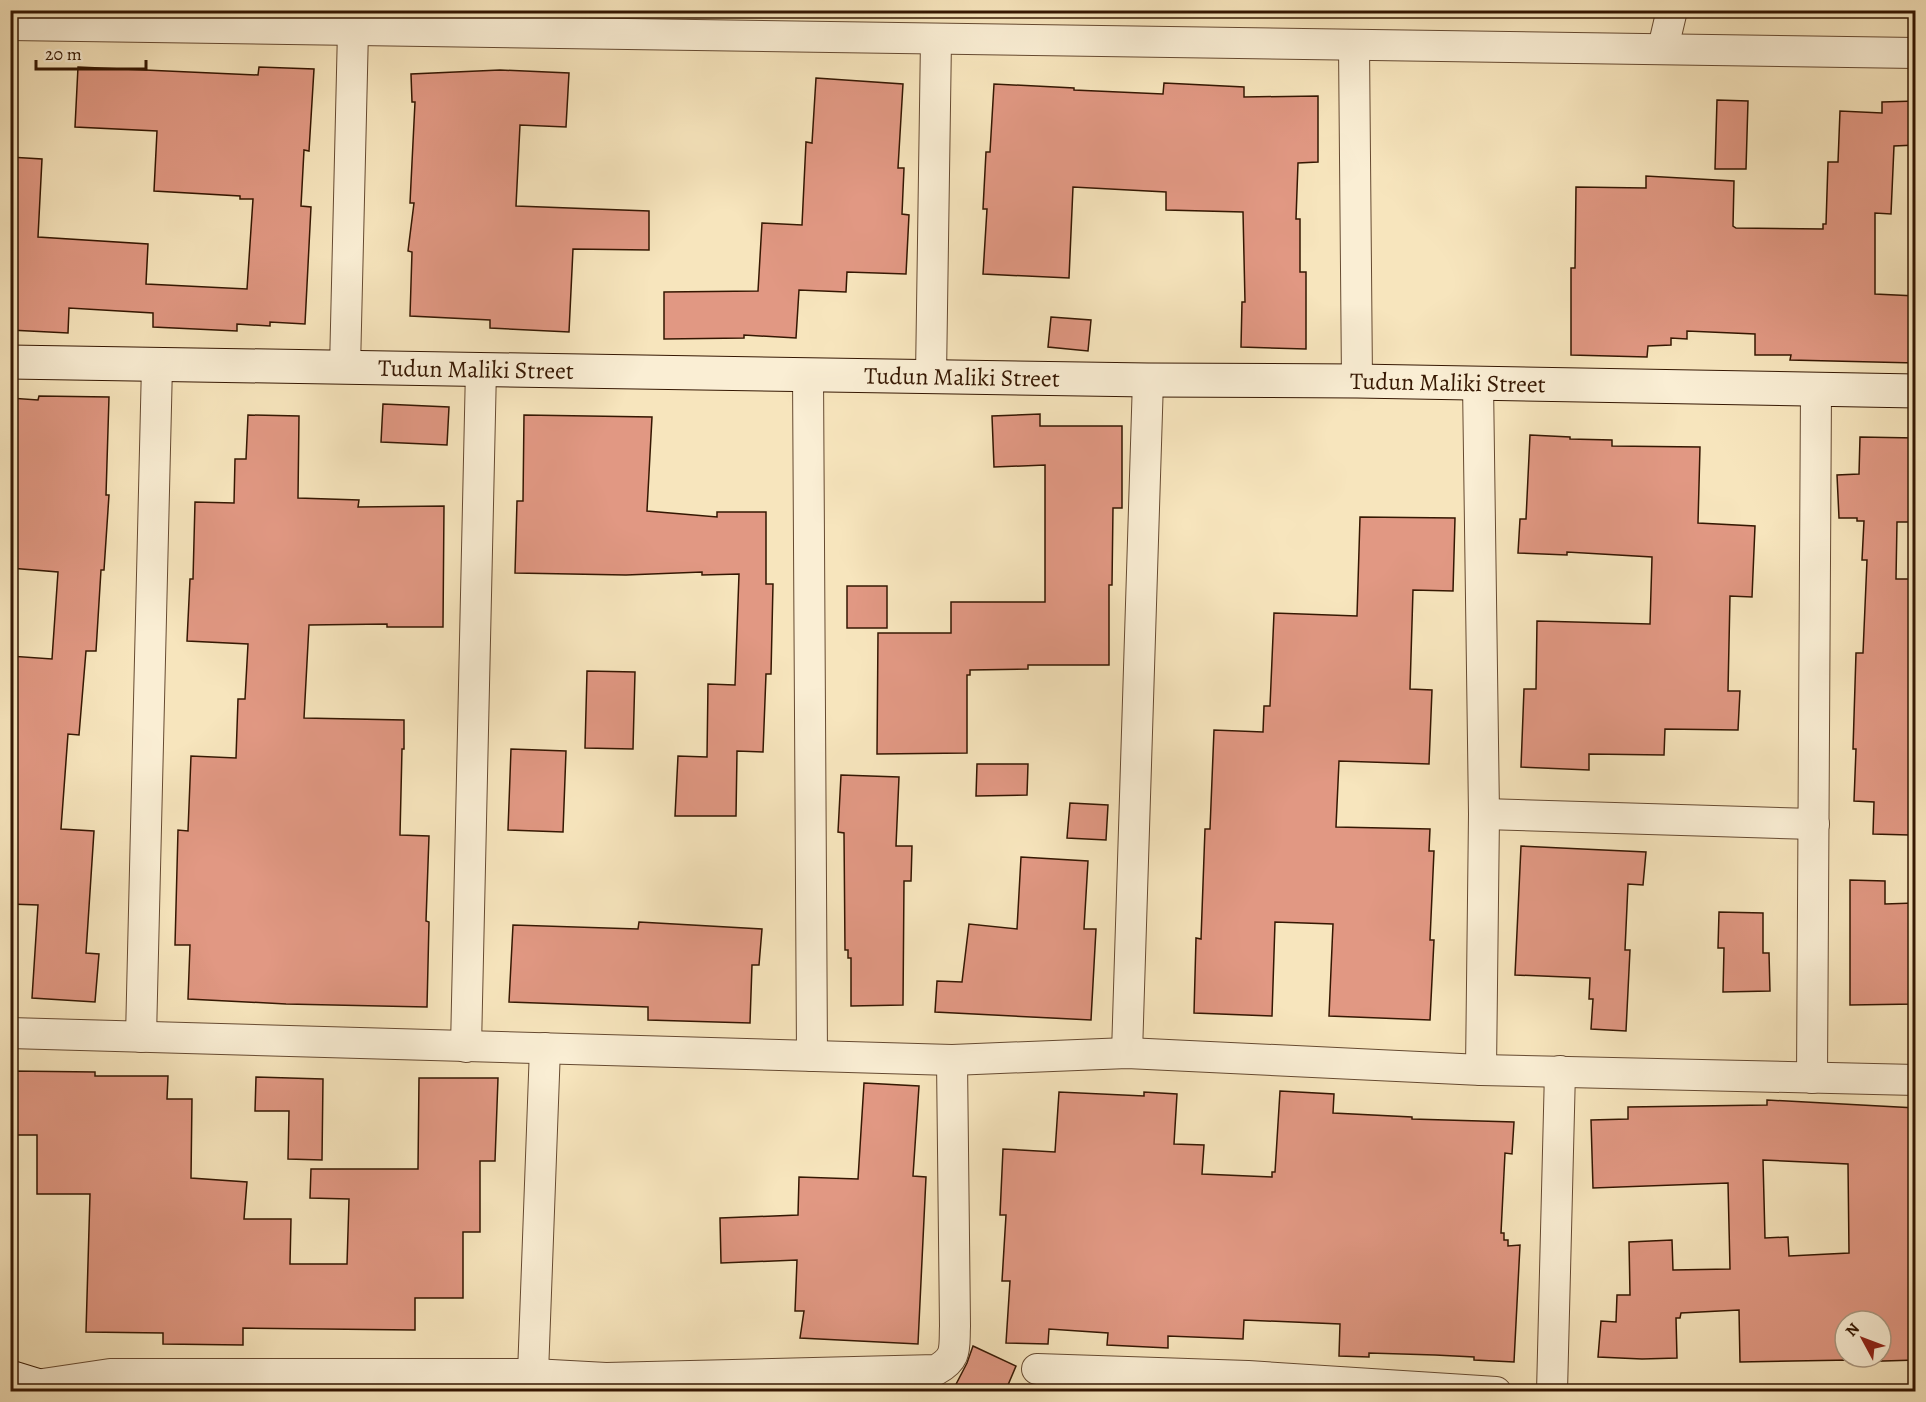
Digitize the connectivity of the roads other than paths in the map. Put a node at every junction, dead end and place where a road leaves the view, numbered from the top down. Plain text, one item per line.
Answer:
1 (1672, 10) edge
2 (10, 25) edge
3 (353, 30) junction
4 (936, 39) junction
5 (1354, 45) junction
6 (1663, 48) junction
7 (1916, 53) edge
8 (10, 363) edge
9 (157, 365) junction
10 (345, 368) junction
11 (481, 369) junction
12 (808, 374) junction
13 (932, 376) junction
14 (1148, 380) junction
15 (1357, 381) junction
16 (1478, 383) junction
17 (1816, 389) junction
18 (1916, 391) edge
19 (1484, 814) junction
20 (1814, 824) junction
21 (10, 1033) edge
22 (141, 1037) junction
23 (466, 1047) junction
24 (545, 1048) junction
25 (1127, 1053) junction
26 (812, 1056) junction
27 (952, 1060) junction
28 (1481, 1070) junction
29 (1560, 1071) junction
30 (1812, 1078) junction
31 (1916, 1080) edge
32 (1037, 1370) dead end
33 (533, 1374) junction
34 (1106, 1381) edge
35 (809, 1382) edge
36 (1245, 1384) edge
37 (32, 1385) edge
38 (603, 1385) edge
39 (1434, 1390) edge
40 (1496, 1392) edge
41 (1552, 1392) edge

1 - 6 street
2 - 3 street
3 - 4 street
3 - 10 street
4 - 5 street
4 - 13 street
5 - 6 street
5 - 15 street
6 - 7 street
8 - 9 street, Tudun Maliki Street
9 - 10 street, Tudun Maliki Street
9 - 22 street
10 - 11 street, Tudun Maliki Street
11 - 12 street, Tudun Maliki Street
11 - 23 street
12 - 13 street, Tudun Maliki Street
12 - 26 street
13 - 14 street, Tudun Maliki Street
14 - 15 street, Tudun Maliki Street
14 - 25 street
15 - 16 street, Tudun Maliki Street
16 - 17 street, Tudun Maliki Street
16 - 19 street
17 - 18 street, Tudun Maliki Street
17 - 20 street
19 - 20 street
19 - 28 street
20 - 30 street
21 - 22 street
22 - 23 street
23 - 24 street
24 - 26 street
24 - 33 street
25 - 27 street
25 - 28 street
26 - 27 street
27 - 35 street
28 - 29 street
29 - 30 street
29 - 41 street
30 - 31 street
32 - 34 street
33 - 37 street
33 - 38 street
34 - 36 street
35 - 38 street
36 - 39 street
39 - 40 street

